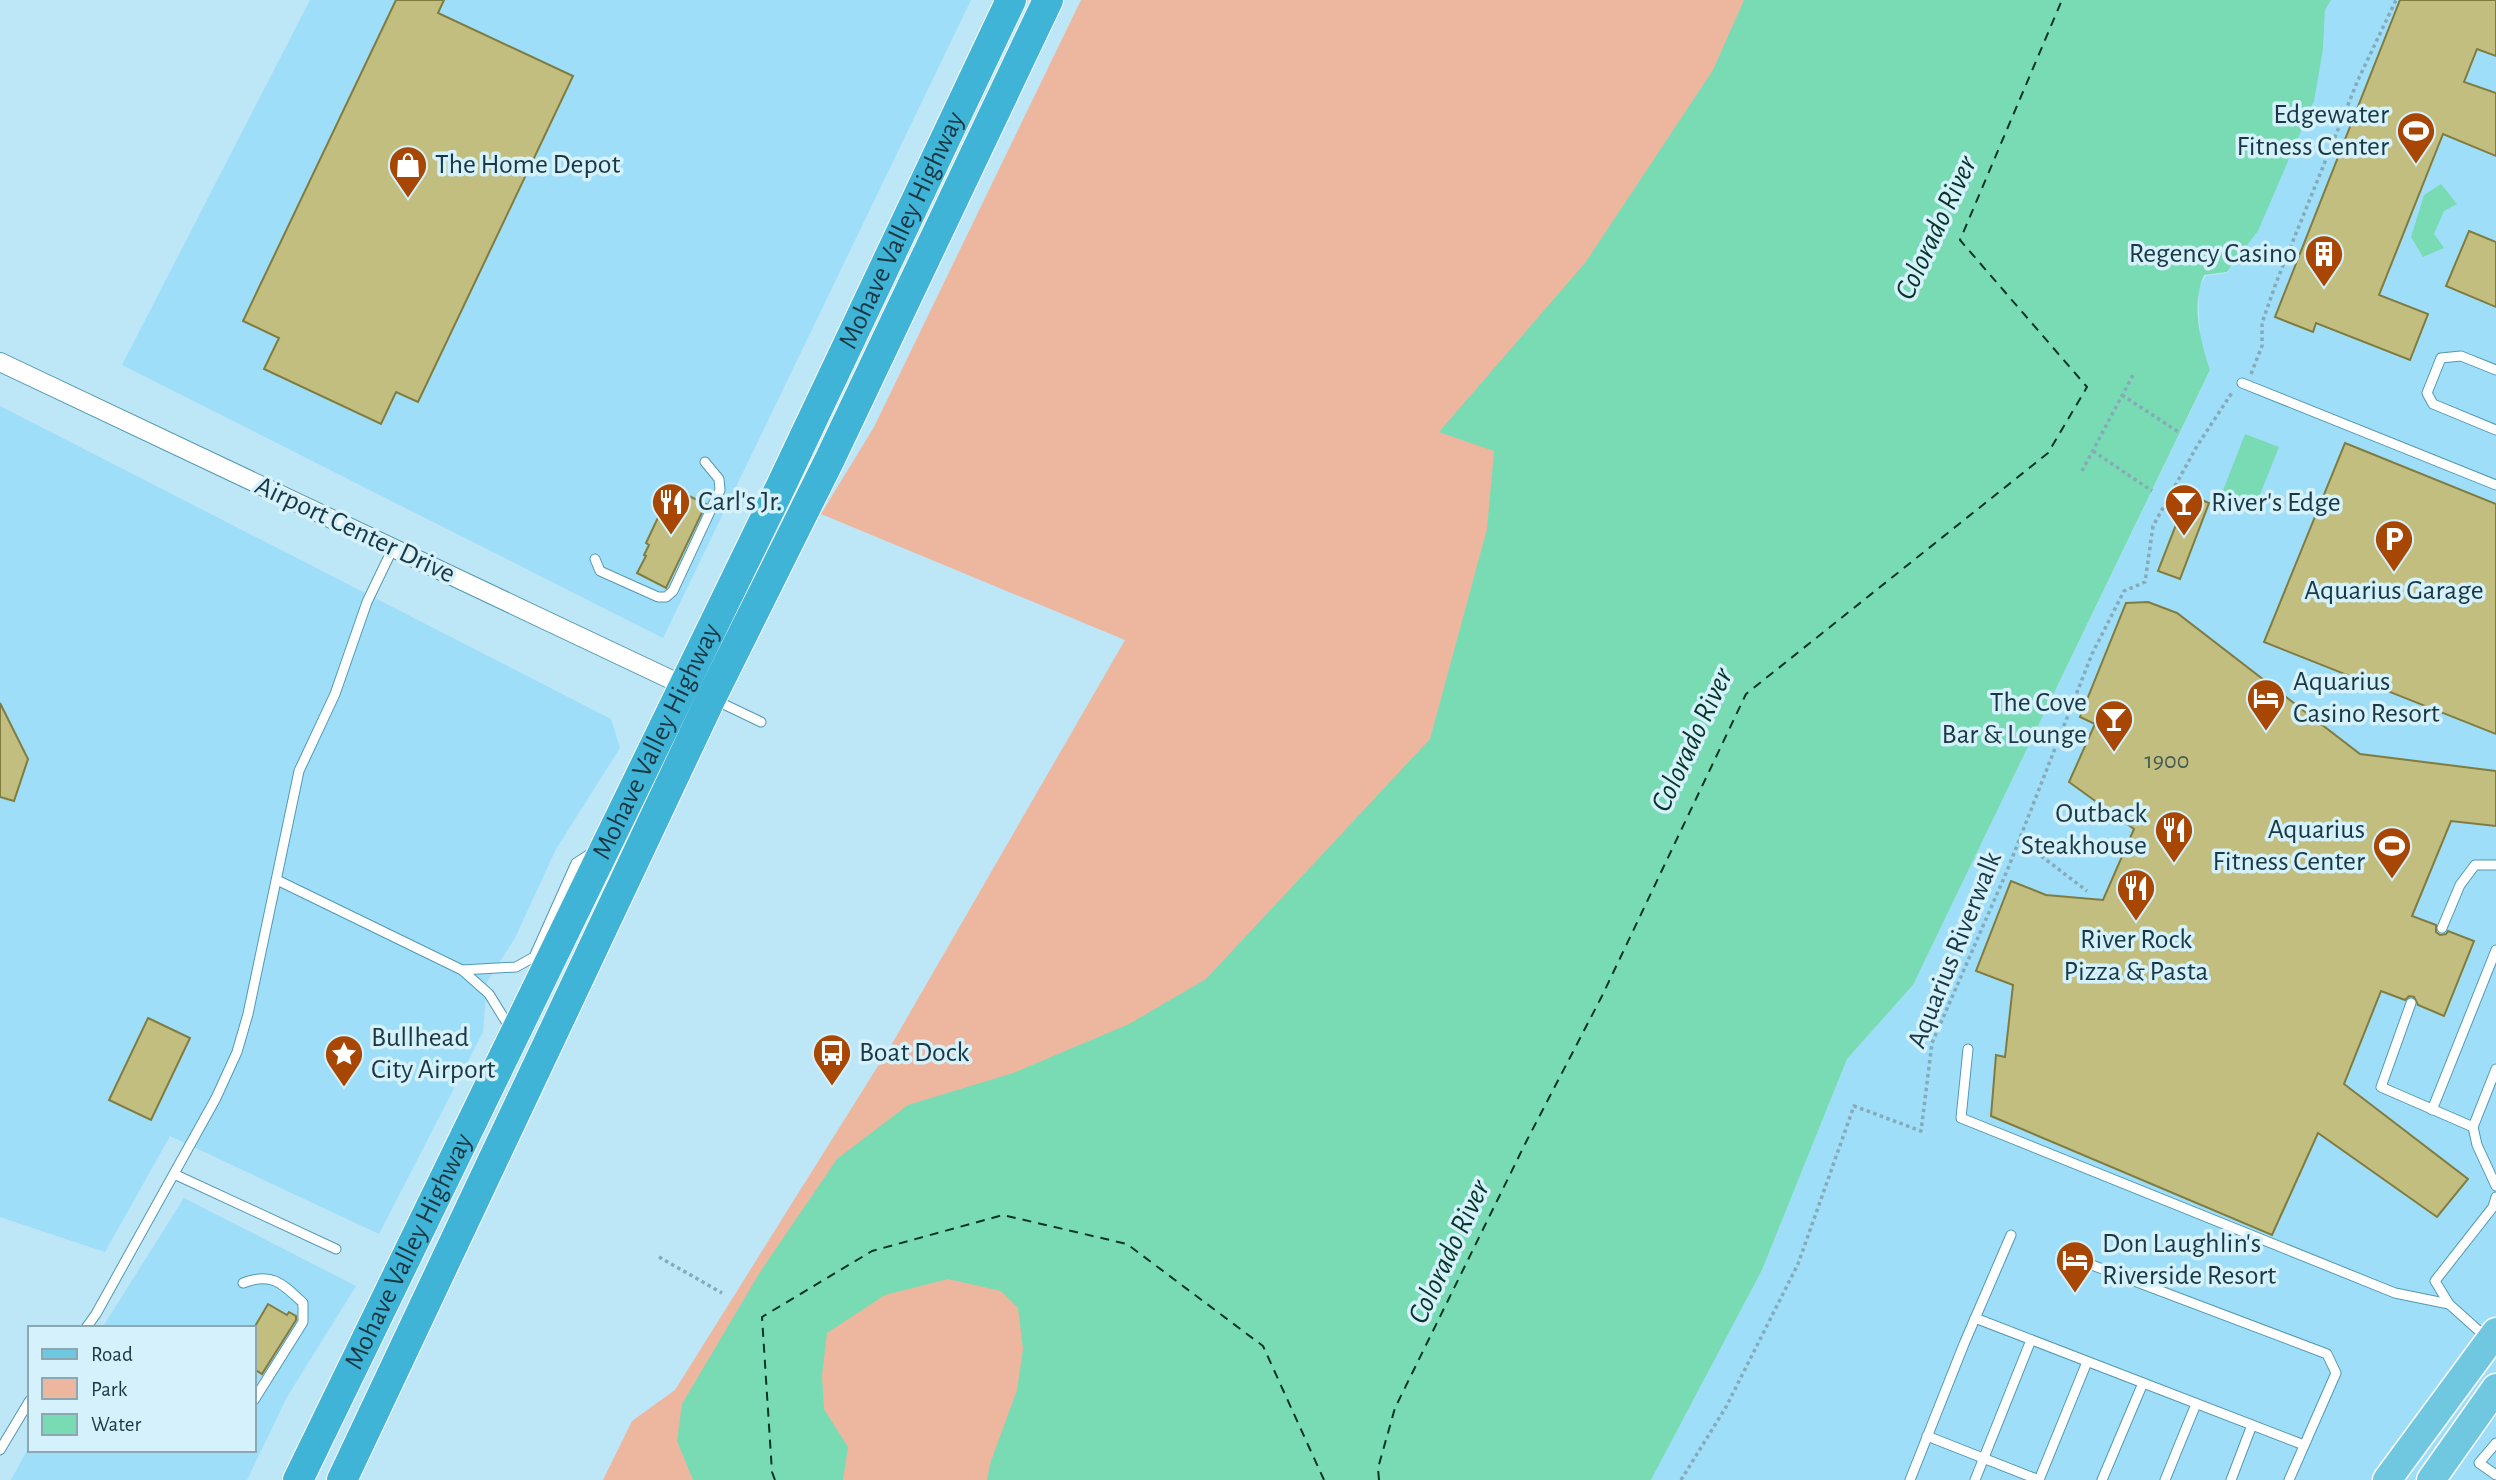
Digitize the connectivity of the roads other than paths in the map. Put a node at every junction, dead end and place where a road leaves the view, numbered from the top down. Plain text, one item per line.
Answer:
1 (1011, 0) edge
2 (1048, 0) edge
3 (0, 362) edge
4 (2496, 370) edge
5 (2242, 383) road end
6 (2496, 430) edge
7 (705, 462) dead end
8 (2496, 485) edge
9 (393, 548) junction
10 (595, 559) dead end
11 (684, 685) junction
12 (711, 698) junction
13 (761, 722) dead end
14 (609, 841) junction
15 (2496, 865) edge
16 (277, 880) junction
17 (2442, 928) dead end
18 (2496, 950) edge
19 (462, 970) junction
20 (2411, 1003) dead end
21 (514, 1035) junction
22 (1968, 1049) dead end
23 (2496, 1069) edge
24 (2432, 1110) junction
25 (2473, 1128) junction
26 (174, 1174) junction
27 (2496, 1186) edge
28 (2496, 1197) edge
29 (2011, 1235) dead end
30 (336, 1249) dead end
31 (2076, 1259) dead end
32 (243, 1283) dead end
33 (2449, 1304) junction
34 (1975, 1318) junction
35 (87, 1326) edge
36 (2494, 1339) edge
37 (2031, 1340) junction
38 (2087, 1362) junction
39 (2143, 1383) junction
40 (2495, 1390) edge
41 (256, 1397) edge
42 (28, 1403) edge
43 (2196, 1404) junction
44 (2252, 1425) junction
45 (1927, 1436) junction
46 (2496, 1443) edge
47 (2304, 1445) junction
48 (0, 1450) edge
49 (1984, 1458) junction
50 (2496, 1475) edge
51 (298, 1480) edge
52 (342, 1480) edge
53 (1910, 1480) edge
54 (1975, 1480) edge
55 (2039, 1480) edge
56 (2102, 1480) edge
57 (2165, 1480) edge
58 (2231, 1480) edge
59 (2289, 1480) edge
60 (2387, 1480) edge
61 (2431, 1480) edge

1 - 11 highway, Mohave Valley Highway
2 - 12 highway, Mohave Valley Highway
3 - 9 street, Airport Center Drive
4 - 6 lane
5 - 8 lane
7 - 10 lane
9 - 11 street, Airport Center Drive
9 - 16 lane
11 - 12 street, Airport Center Drive
11 - 14 highway, Mohave Valley Highway
12 - 13 lane
12 - 52 highway, Mohave Valley Highway
14 - 19 lane
14 - 21 highway, Mohave Valley Highway
15 - 17 lane
16 - 19 lane
16 - 26 lane
18 - 24 lane
19 - 21 lane
20 - 24 lane
21 - 51 highway, Mohave Valley Highway
22 - 33 lane
23 - 25 lane
24 - 25 lane
25 - 27 lane
26 - 30 lane
26 - 35 lane
28 - 33 lane
29 - 34 lane
31 - 47 lane
32 - 41 lane
33 - 36 lane
34 - 37 lane
34 - 45 lane
36 - 60 main road
37 - 38 lane
37 - 49 lane
38 - 39 lane
38 - 55 lane
39 - 43 lane
39 - 56 lane
40 - 61 main road
42 - 48 lane
43 - 44 lane
43 - 57 lane
44 - 47 lane
44 - 58 lane
45 - 49 lane
45 - 53 lane
46 - 50 lane
47 - 59 lane
49 - 54 lane
49 - 55 lane

